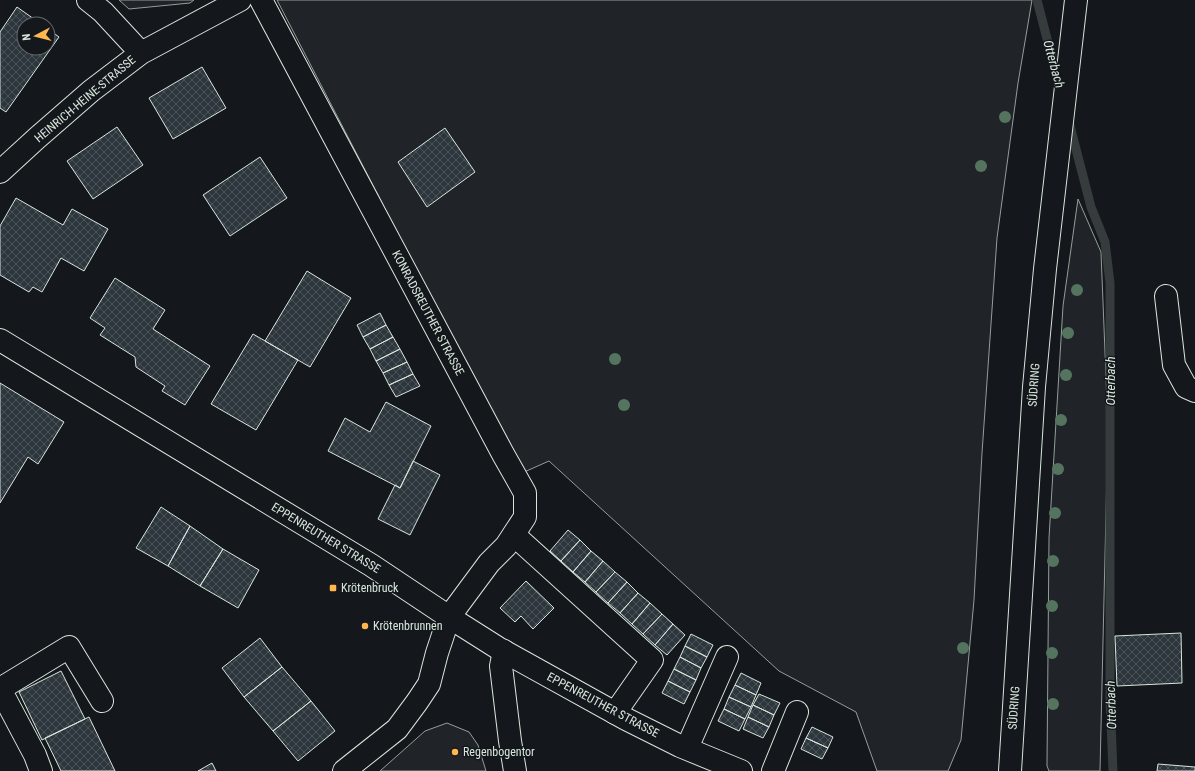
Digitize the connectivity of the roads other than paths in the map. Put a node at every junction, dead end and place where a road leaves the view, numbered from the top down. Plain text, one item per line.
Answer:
1 (88, 0) edge
2 (240, 0) edge
3 (261, 0) edge
4 (1076, 0) edge
5 (141, 53) junction
6 (0, 172) edge
7 (1166, 296) dead end
8 (0, 340) edge
9 (1195, 391) edge
10 (514, 535) junction
11 (449, 617) junction
12 (504, 651) junction
13 (727, 658) dead end
14 (102, 701) dead end
15 (614, 712) junction
16 (797, 712) dead end
17 (687, 748) junction
18 (41, 771) edge
19 (344, 771) edge
20 (515, 771) edge
21 (741, 771) edge
22 (773, 771) edge
23 (1010, 771) edge

1 - 5 street
2 - 5 street, HEINRICH-HEINE-STRASSE
3 - 10 street, KONRADSREUTHER STRASSE
4 - 23 street, SÜDRING
5 - 6 street, HEINRICH-HEINE-STRASSE
7 - 9 street
8 - 11 street, EPPENREUTHER STRASSE
10 - 11 street, KONRADSREUTHER STRASSE
10 - 15 street
11 - 12 street, EPPENREUTHER STRASSE
11 - 19 street, KONRADSREUTHER STRASSE
12 - 15 street, EPPENREUTHER STRASSE
12 - 20 street
13 - 17 street
14 - 18 street
15 - 17 street, EPPENREUTHER STRASSE
16 - 22 street
17 - 21 street, EPPENREUTHER STRASSE

